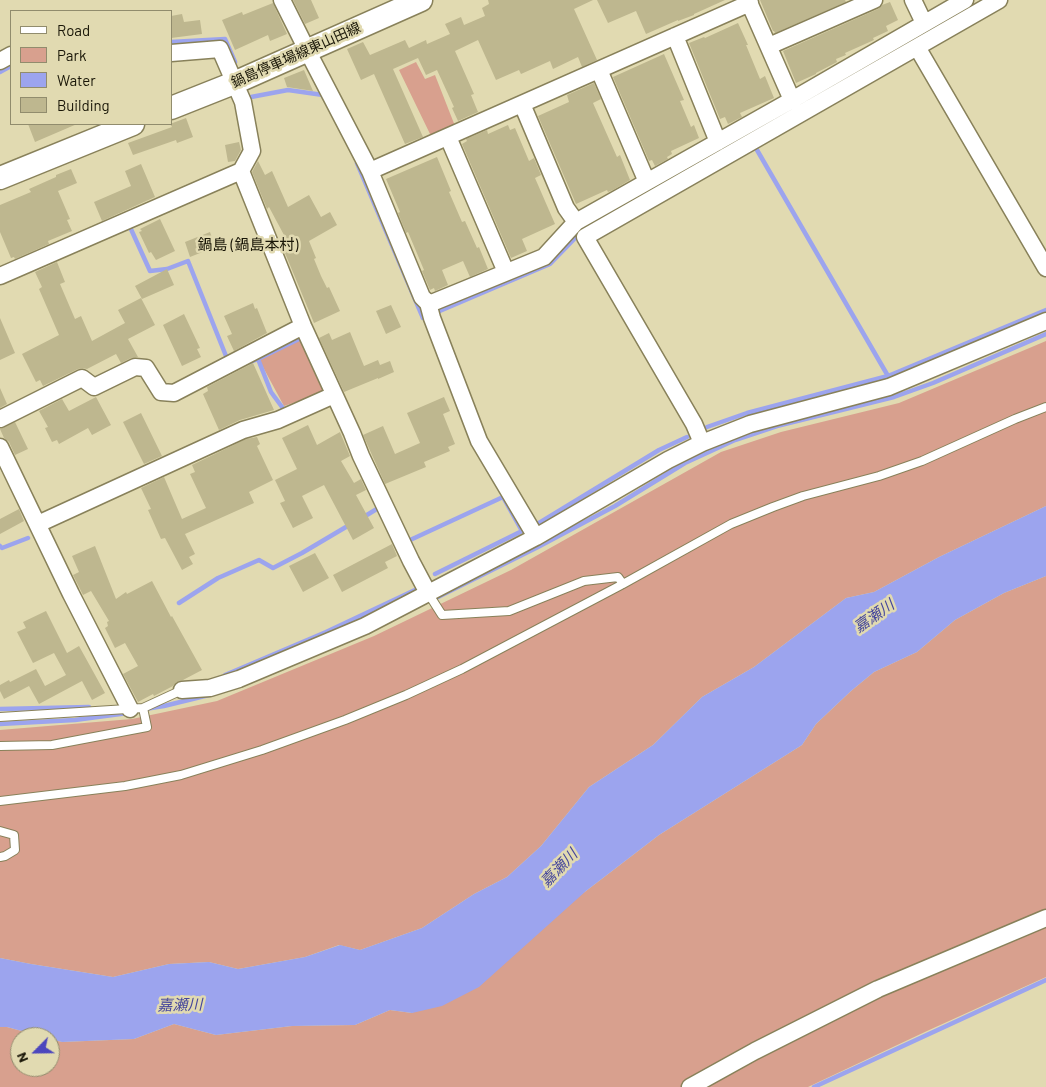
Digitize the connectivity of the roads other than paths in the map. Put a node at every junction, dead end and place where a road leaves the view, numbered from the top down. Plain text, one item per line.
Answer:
1 (282, 0) edge
2 (421, 0) edge
3 (874, 0) edge
4 (913, 0) edge
5 (964, 0) edge
6 (999, 0) edge
7 (749, 2) edge
8 (924, 23) junction
9 (675, 36) junction
10 (768, 46) junction
11 (917, 47) junction
12 (307, 50) junction
13 (172, 53) edge
14 (599, 70) junction
15 (234, 83) junction
16 (792, 100) junction
17 (522, 104) junction
18 (172, 108) edge
19 (130, 125) edge
20 (448, 137) junction
21 (718, 142) junction
22 (241, 171) junction
23 (370, 171) junction
24 (1, 176) edge
25 (647, 182) junction
26 (576, 222) junction
27 (1046, 268) edge
28 (506, 272) junction
29 (0, 276) edge
30 (430, 311) junction
31 (1046, 321) edge
32 (303, 326) junction
33 (334, 395) junction
34 (1046, 407) edge
35 (0, 419) edge
36 (702, 443) junction
37 (0, 447) edge
38 (38, 524) junction
39 (536, 537) junction
40 (623, 584) junction
41 (432, 599) junction
42 (182, 690) joint
43 (136, 708) junction
44 (0, 717) edge
45 (0, 746) edge
46 (0, 801) edge
47 (0, 831) edge
48 (0, 857) edge
49 (1046, 918) edge
50 (690, 1087) edge

1 - 12 street
2 - 12 main road, 鍋島停車場線東山田線
3 - 10 street
4 - 8 street
5 - 8 street
6 - 11 street
7 - 9 street
7 - 10 street
8 - 16 street
9 - 14 street
9 - 21 street
10 - 16 street
11 - 27 street
11 - 36 street
12 - 15 main road, 鍋島停車場線東山田線
12 - 23 street
13 - 15 street
14 - 17 street
14 - 25 street
15 - 18 main road, 鍋島停車場線東山田線
15 - 22 street
16 - 21 street
17 - 20 street
17 - 26 street
19 - 24 main road
20 - 23 street
20 - 28 street
21 - 25 street
22 - 29 street
22 - 32 street
23 - 30 street
25 - 26 street
26 - 28 street
28 - 30 street
30 - 39 street
31 - 36 street
32 - 33 street
32 - 35 street
33 - 38 street
33 - 41 street
34 - 40 lane
36 - 39 street
37 - 38 street
38 - 43 street
39 - 41 street
40 - 41 lane
40 - 46 lane
41 - 42 street
42 - 43 lane
43 - 44 lane
43 - 45 lane
47 - 48 lane
49 - 50 street

